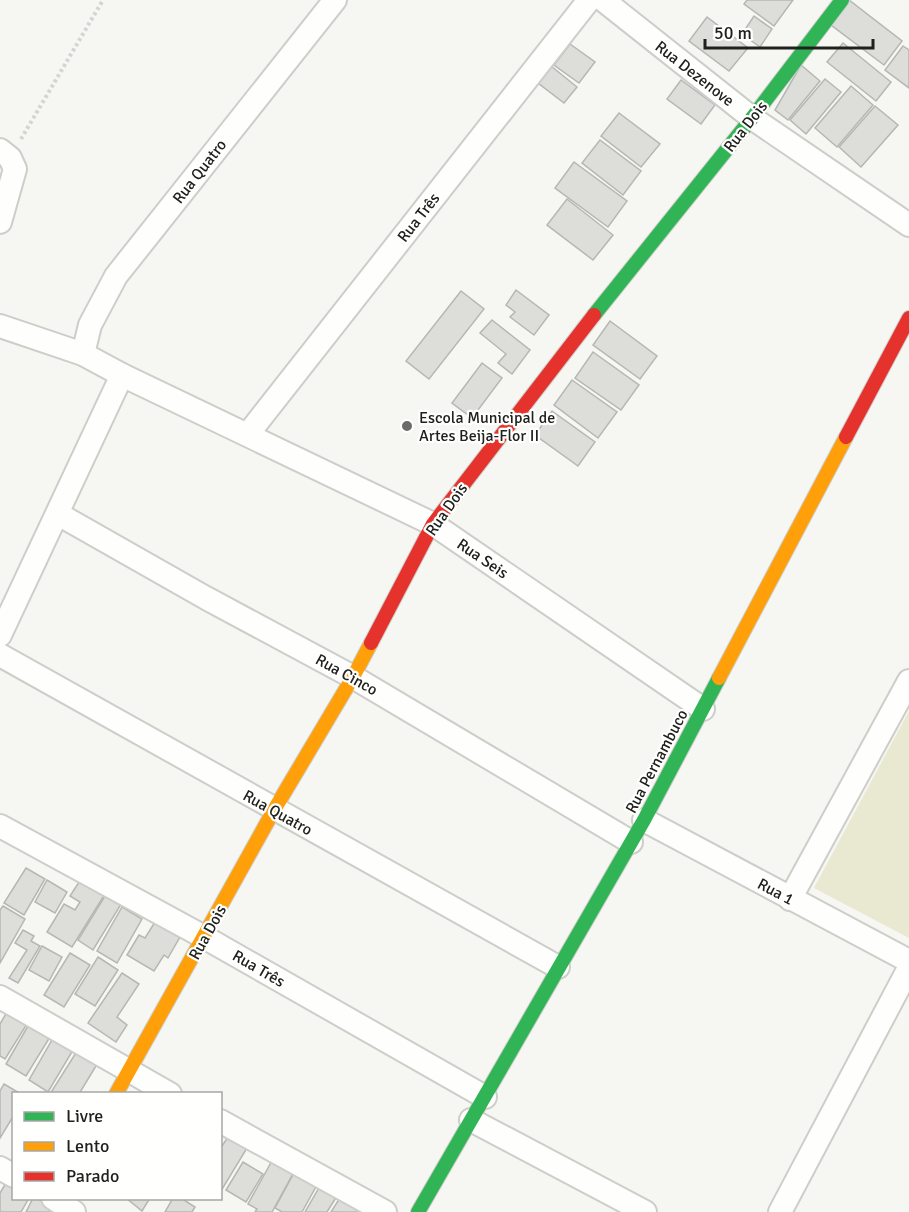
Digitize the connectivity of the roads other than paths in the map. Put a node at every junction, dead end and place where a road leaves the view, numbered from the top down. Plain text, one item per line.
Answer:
1 (334, 0) edge
2 (589, 0) edge
3 (603, 0) edge
4 (842, 0) edge
5 (752, 118) junction
6 (5, 154) edge
7 (0, 222) edge
8 (909, 225) edge
9 (909, 318) edge
10 (0, 326) edge
11 (83, 354) junction
12 (122, 375) junction
13 (248, 434) junction
14 (58, 514) junction
15 (433, 524) junction
16 (5, 611) edge
17 (0, 635) edge
18 (0, 655) edge
19 (353, 677) junction
20 (909, 682) edge
21 (703, 709) junction
22 (274, 810) junction
23 (644, 820) junction
24 (0, 826) edge
25 (631, 842) junction
26 (790, 899) junction
27 (204, 937) junction
28 (909, 961) edge
29 (558, 967) junction
30 (909, 968) edge
31 (0, 996) edge
32 (129, 1071) junction
33 (117, 1092) edge
34 (166, 1092) edge
35 (485, 1097) junction
36 (471, 1120) junction
37 (222, 1122) edge
38 (56, 1200) edge
39 (74, 1212) edge
40 (385, 1212) edge
41 (418, 1212) edge
42 (645, 1212) edge
43 (780, 1212) edge

1 - 11 street, Rua Quatro
2 - 13 street, Rua Três
3 - 5 street, Rua Dezenove
4 - 5 street, Rua Dois
5 - 8 street, Rua Dezenove
5 - 15 street, Rua Dois
6 - 7 street
9 - 21 street, Rua Pernambuco
10 - 11 street, Rua Seis
11 - 12 street, Rua Seis
12 - 13 street, Rua Seis
12 - 14 street
13 - 15 street, Rua Seis
14 - 16 street
14 - 19 street, Rua Cinco
15 - 19 street, Rua Dois
15 - 21 street, Rua Seis
16 - 17 street
18 - 22 street, Rua Quatro
19 - 22 street, Rua Dois
19 - 25 street, Rua Cinco
20 - 26 street
21 - 23 street, Rua Pernambuco
22 - 27 street, Rua Dois
22 - 29 street, Rua Quatro
23 - 25 street, Rua Pernambuco
23 - 26 street, Rua 1
24 - 27 street, Rua Três
25 - 29 street, Rua Pernambuco
26 - 28 street, Rua 1
27 - 32 street, Rua Dois
27 - 35 street, Rua Três
29 - 35 street, Rua Pernambuco
30 - 43 street
31 - 32 street
32 - 33 street, Rua Dois
32 - 34 street
35 - 36 street, Rua Pernambuco
36 - 41 street, Rua Pernambuco
36 - 42 street
37 - 40 street
38 - 39 street

